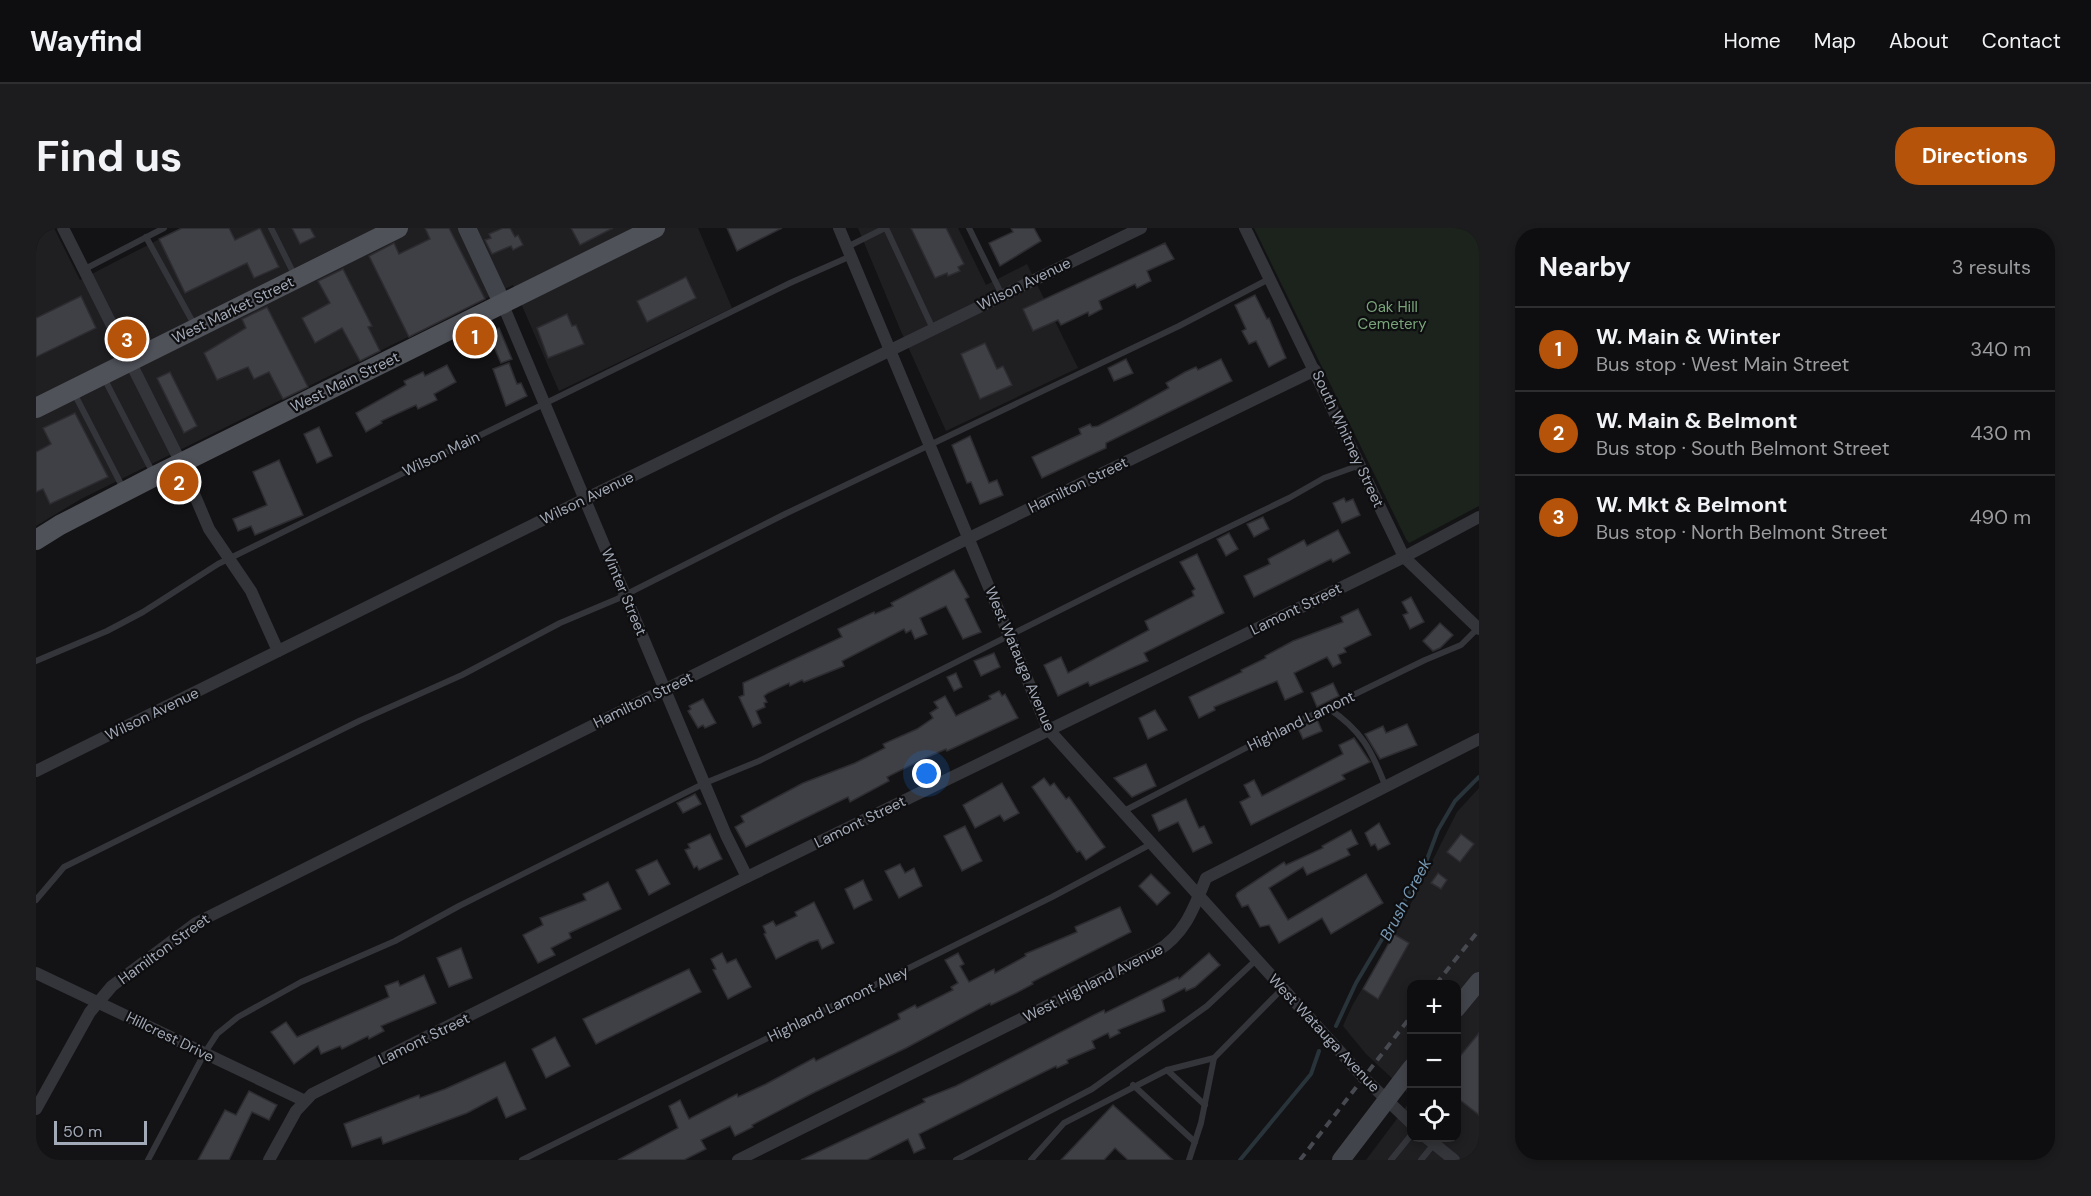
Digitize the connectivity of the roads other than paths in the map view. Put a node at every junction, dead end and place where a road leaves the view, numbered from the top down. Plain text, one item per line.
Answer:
1 (63, 228) edge
2 (164, 228) edge
3 (270, 228) edge
4 (398, 228) edge
5 (467, 228) edge
6 (655, 228) edge
7 (839, 228) edge
8 (885, 228) edge
9 (969, 228) edge
10 (1141, 228) edge
11 (1245, 228) edge
12 (146, 237) junction
13 (849, 251) junction
14 (83, 270) junction
15 (296, 278) junction
16 (1269, 279) junction
17 (1002, 295) junction
18 (503, 305) junction
19 (196, 328) junction
20 (933, 329) junction
21 (890, 351) junction
22 (129, 362) junction
23 (1316, 370) junction
24 (103, 375) junction
25 (73, 390) junction
26 (546, 403) junction
27 (36, 408) edge
28 (929, 445) junction
29 (181, 463) junction
30 (1360, 465) junction
31 (155, 476) junction
32 (124, 492) junction
33 (585, 499) junction
34 (1479, 517) edge
35 (969, 538) junction
36 (36, 540) edge
37 (1404, 557) junction
38 (229, 559) junction
39 (624, 594) junction
40 (1479, 628) edge
41 (1009, 635) junction
42 (278, 651) junction
43 (36, 661) edge
44 (665, 689) junction
45 (1328, 708) junction
46 (1048, 729) junction
47 (1479, 739) edge
48 (36, 771) edge
49 (705, 783) junction
50 (1385, 785) junction
51 (1122, 812) junction
52 (1151, 844) junction
53 (747, 877) junction
54 (1199, 895) junction
55 (36, 900) edge
56 (1256, 960) junction
57 (36, 973) edge
58 (1479, 981) edge
59 (1282, 989) junction
60 (99, 1002) junction
61 (1461, 1003) edge
62 (204, 1053) junction
63 (1214, 1058) junction
64 (1167, 1070) junction
65 (1407, 1072) edge
66 (1133, 1085) junction
67 (1386, 1099) junction
68 (305, 1101) junction
69 (1205, 1105) junction
70 (36, 1109) edge
71 (1407, 1119) edge
72 (1407, 1140) edge
73 (1195, 1142) junction
74 (1430, 1142) edge
75 (1433, 1142) edge
76 (148, 1160) edge
77 (270, 1160) edge
78 (522, 1160) edge
79 (738, 1160) edge
80 (956, 1160) edge
81 (1031, 1160) edge
82 (1189, 1160) edge
83 (1341, 1160) edge
84 (1391, 1160) edge
85 (1421, 1160) edge
86 (1454, 1160) edge

1 - 14 street
2 - 12 lane
3 - 15 lane
4 - 15 main road, West Market Street
5 - 18 main road
6 - 18 main road, West Main Street
7 - 13 street, West Watauga Avenue
8 - 13 lane, Wilson Main
8 - 20 lane
9 - 17 lane
10 - 17 street, Wilson Avenue
11 - 16 street, South Whitney Street
12 - 14 lane
12 - 19 lane
13 - 21 street, West Watauga Avenue
13 - 26 lane, Wilson Main
14 - 22 street
15 - 19 main road, West Market Street
16 - 23 street, South Whitney Street
16 - 28 lane
17 - 20 street, Wilson Avenue
18 - 26 street, Winter Street
18 - 29 main road, West Main Street
19 - 22 main road, West Market Street
20 - 21 street, Wilson Avenue
21 - 28 street, West Watauga Avenue
21 - 33 street, Wilson Avenue
22 - 24 main road, West Market Street
22 - 29 street
23 - 30 street, South Whitney Street
23 - 35 street, Hamilton Street
24 - 25 main road, West Market Street
24 - 31 lane
25 - 27 main road, West Market Street
25 - 32 lane
26 - 33 street, Winter Street
26 - 38 lane, Wilson Main
28 - 35 street, West Watauga Avenue
28 - 39 lane
29 - 31 main road, West Main Street
29 - 38 street
30 - 37 street, South Whitney Street
30 - 41 lane
31 - 32 main road, West Main Street
32 - 36 main road, West Main Street
33 - 39 street, Winter Street
33 - 42 street, Wilson Avenue
34 - 37 street, Lamont Street
35 - 41 street, West Watauga Avenue
35 - 44 street, Hamilton Street
37 - 40 street, South Whitney Street
37 - 46 street, Lamont Street
38 - 42 street
38 - 43 lane, Wilson Main
39 - 44 street, Winter Street
39 - 55 lane
40 - 45 lane, Highland Lamont
41 - 46 street, West Watauga Avenue
41 - 49 lane
42 - 48 street, Wilson Avenue
44 - 49 street, Winter Street
44 - 60 street, Hamilton Street
45 - 50 lane
45 - 51 lane, Highland Lamont
46 - 51 street, West Watauga Avenue
46 - 53 street, Lamont Street
47 - 50 street, West Highland Avenue
49 - 53 street, Winter Street
49 - 62 lane
50 - 54 street, West Highland Avenue
51 - 52 street, West Watauga Avenue
52 - 54 street, West Watauga Avenue
52 - 78 lane, Highland Lamont Alley
53 - 68 street, Lamont Street
54 - 56 street, West Watauga Avenue
54 - 79 street, West Highland Avenue
56 - 59 street, West Watauga Avenue
56 - 80 lane
57 - 60 street, Hillcrest Drive
58 - 61 main road
59 - 63 lane
59 - 67 street, West Watauga Avenue
60 - 62 street, Hillcrest Drive
60 - 70 street, Hamilton Street
62 - 68 street, Hillcrest Drive
62 - 76 lane
63 - 64 lane
63 - 69 lane
64 - 66 lane
64 - 69 lane
65 - 67 main road
66 - 73 lane
66 - 81 lane
67 - 71 street, West Watauga Avenue
67 - 83 main road
68 - 77 street, Lamont Street
69 - 73 lane
72 - 84 lane
73 - 82 lane
74 - 85 lane
75 - 86 street

